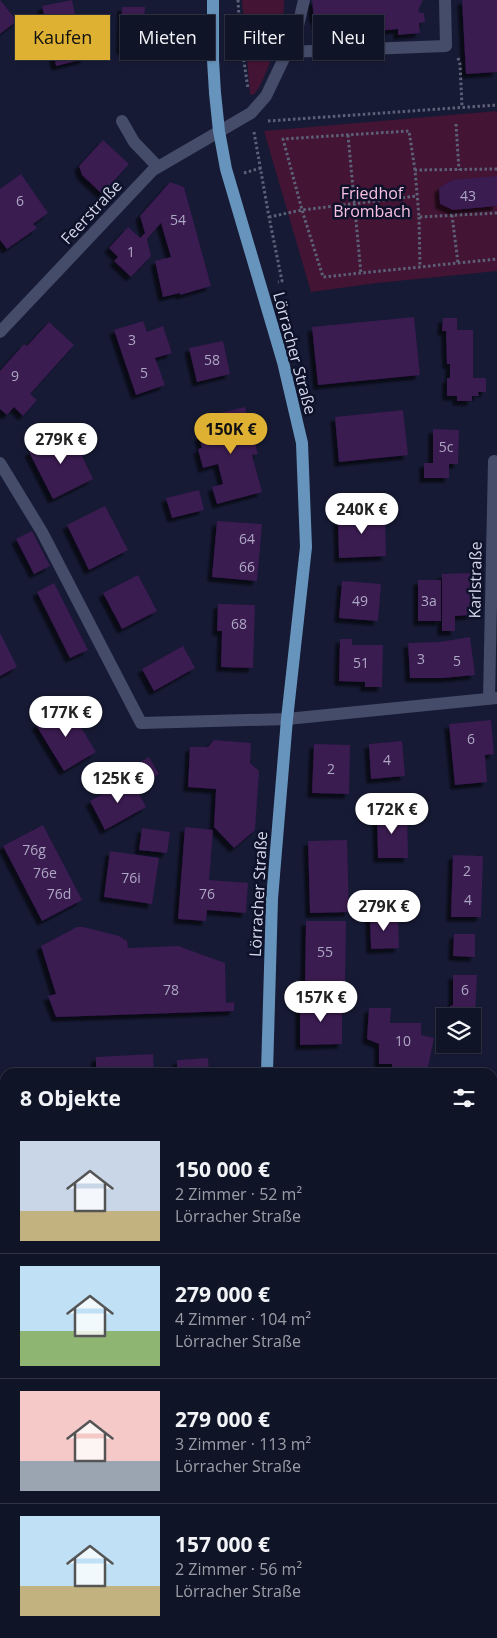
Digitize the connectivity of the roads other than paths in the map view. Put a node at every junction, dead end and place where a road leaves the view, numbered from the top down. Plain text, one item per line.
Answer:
1 (213, 0) edge
2 (304, 0) edge
3 (445, 0) edge
4 (301, 15) edge
5 (303, 51) edge
6 (284, 60) edge
7 (122, 121) dead end
8 (219, 132) junction
9 (158, 166) junction
10 (0, 332) edge
11 (494, 461) dead end
12 (0, 463) edge
13 (493, 699) edge
14 (287, 719) junction
15 (267, 1068) edge

1 - 8 main road, Lörracher Straße
2 - 4 street, Feerstraße
3 - 5 street
6 - 8 street, Feerstraße
7 - 9 street
8 - 9 street, Feerstraße
8 - 14 main road, Lörracher Straße
9 - 10 street, Feerstraße
11 - 13 street, Karlstraße
12 - 14 street
13 - 14 street, Karlstraße
14 - 15 main road, Lörracher Straße

